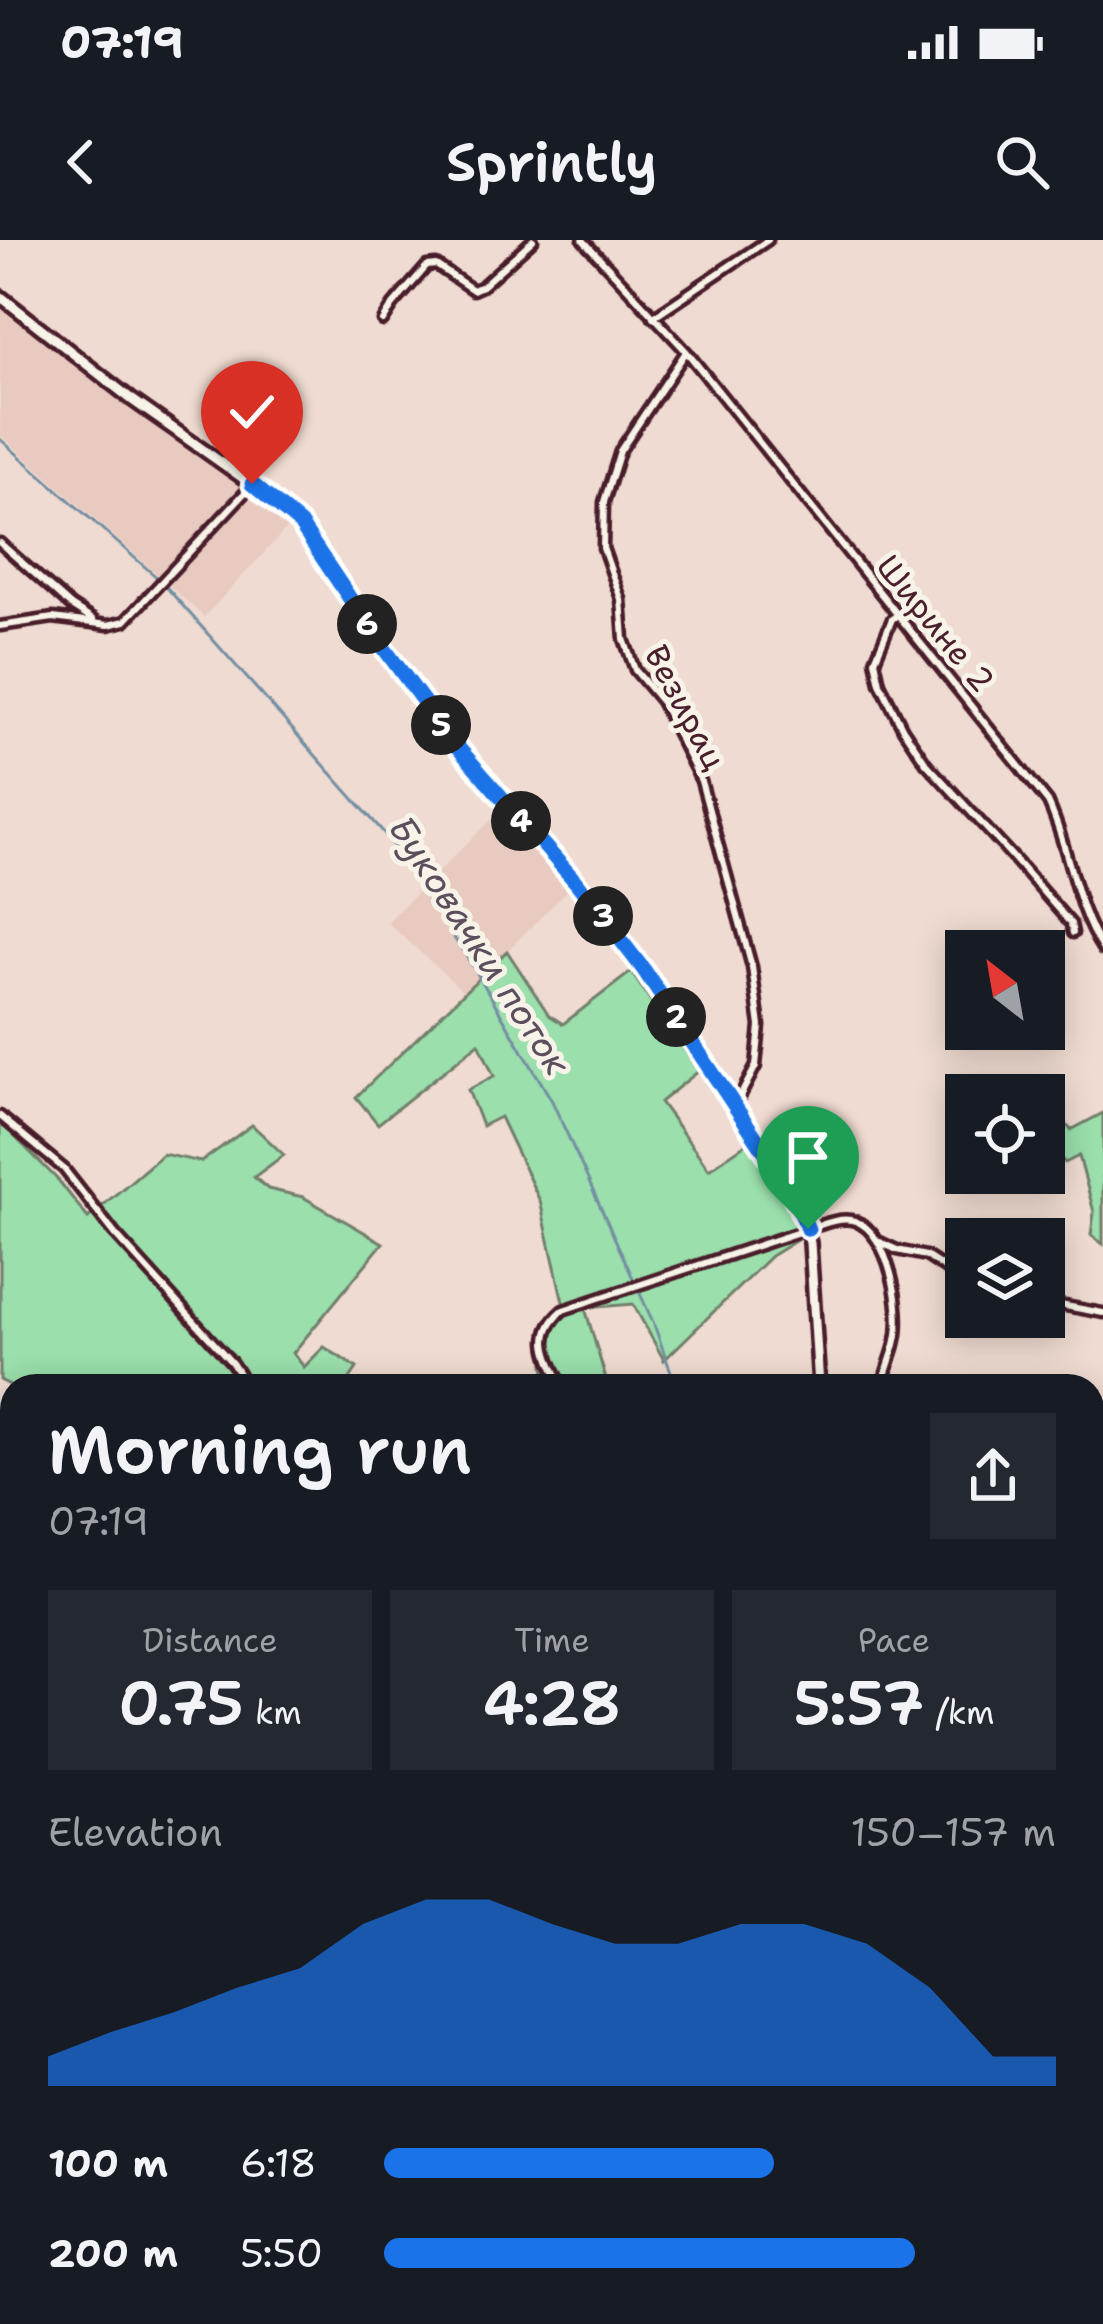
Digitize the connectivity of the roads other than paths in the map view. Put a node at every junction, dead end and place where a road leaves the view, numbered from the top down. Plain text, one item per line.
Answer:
1 (532, 240) edge
2 (583, 240) edge
3 (768, 240) edge
4 (0, 296) edge
5 (653, 317) junction
6 (383, 321) dead end
7 (686, 351) junction
8 (252, 484) junction
9 (0, 543) edge
10 (897, 615) junction
11 (96, 622) junction
12 (0, 626) edge
13 (1072, 933) dead end
14 (1103, 950) edge
15 (735, 1106) junction
16 (0, 1115) edge
17 (808, 1229) junction
18 (877, 1240) junction
19 (945, 1268) edge
20 (1065, 1306) edge
21 (1103, 1313) edge
22 (239, 1374) edge
23 (557, 1374) edge
24 (817, 1374) edge
25 (887, 1374) edge

1 - 6 street
2 - 5 street
3 - 5 street
4 - 8 street
5 - 7 street
7 - 10 street, Ширине 2
7 - 15 street, Везирац
8 - 11 street
8 - 15 street
9 - 11 street
10 - 13 street
10 - 14 street, Ширине 2
11 - 12 street
15 - 17 street
16 - 22 street
17 - 18 street
17 - 23 street
17 - 24 street
18 - 19 street
18 - 25 street
20 - 21 street

